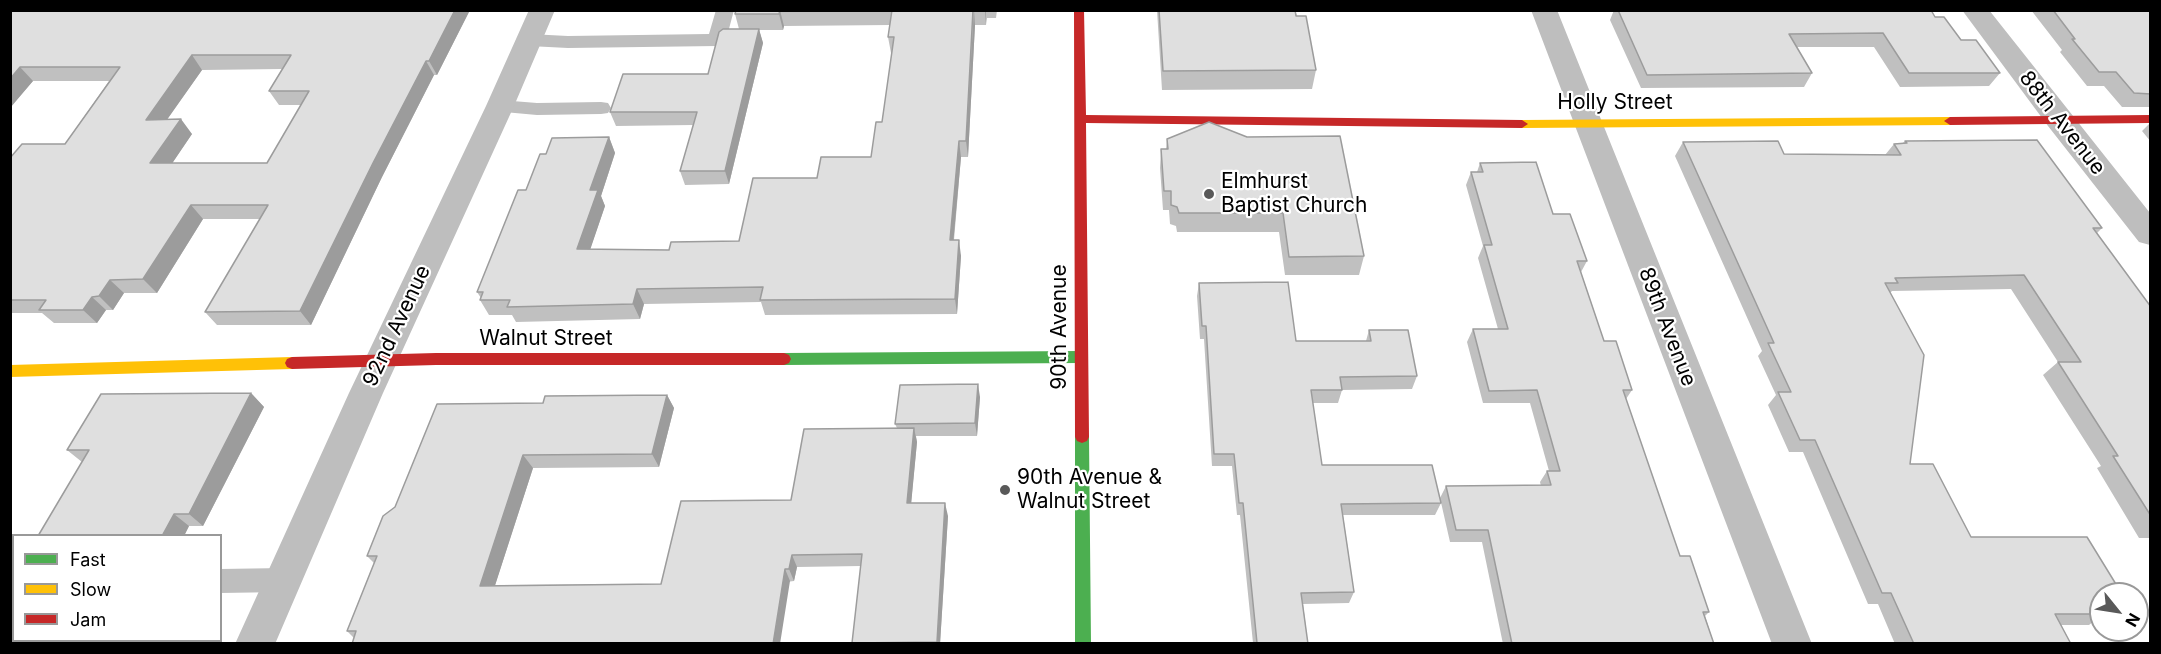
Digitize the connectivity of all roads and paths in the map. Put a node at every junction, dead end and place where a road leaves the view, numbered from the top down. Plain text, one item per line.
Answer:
1 (542, 10) edge
2 (725, 10) edge
3 (1079, 10) edge
4 (1544, 10) edge
5 (1975, 10) edge
6 (529, 40) junction
7 (500, 106) junction
8 (601, 108) dead end
9 (1080, 119) junction
10 (2058, 119) junction
11 (2151, 119) edge
12 (1587, 125) junction
13 (2151, 234) edge
14 (1081, 357) junction
15 (381, 360) junction
16 (10, 371) edge
17 (284, 580) junction
18 (222, 581) edge
19 (255, 644) edge
20 (1083, 644) edge
21 (1792, 644) edge

1 - 6 street, 92nd Avenue
2 - 6 lane
3 - 9 street, 90th Avenue
4 - 12 street, 89th Avenue
5 - 10 street, 88th Avenue
6 - 7 street, 92nd Avenue
7 - 8 lane
7 - 15 street, 92nd Avenue
9 - 12 street, Holly Street
9 - 14 street, 90th Avenue
10 - 11 street, Holly Street
10 - 12 street, Holly Street
10 - 13 street, 88th Avenue
12 - 21 street, 89th Avenue
14 - 15 street, Walnut Street
14 - 20 street, 90th Avenue
15 - 16 street, Walnut Street
15 - 17 street, 92nd Avenue
17 - 18 lane
17 - 19 street, 92nd Avenue

